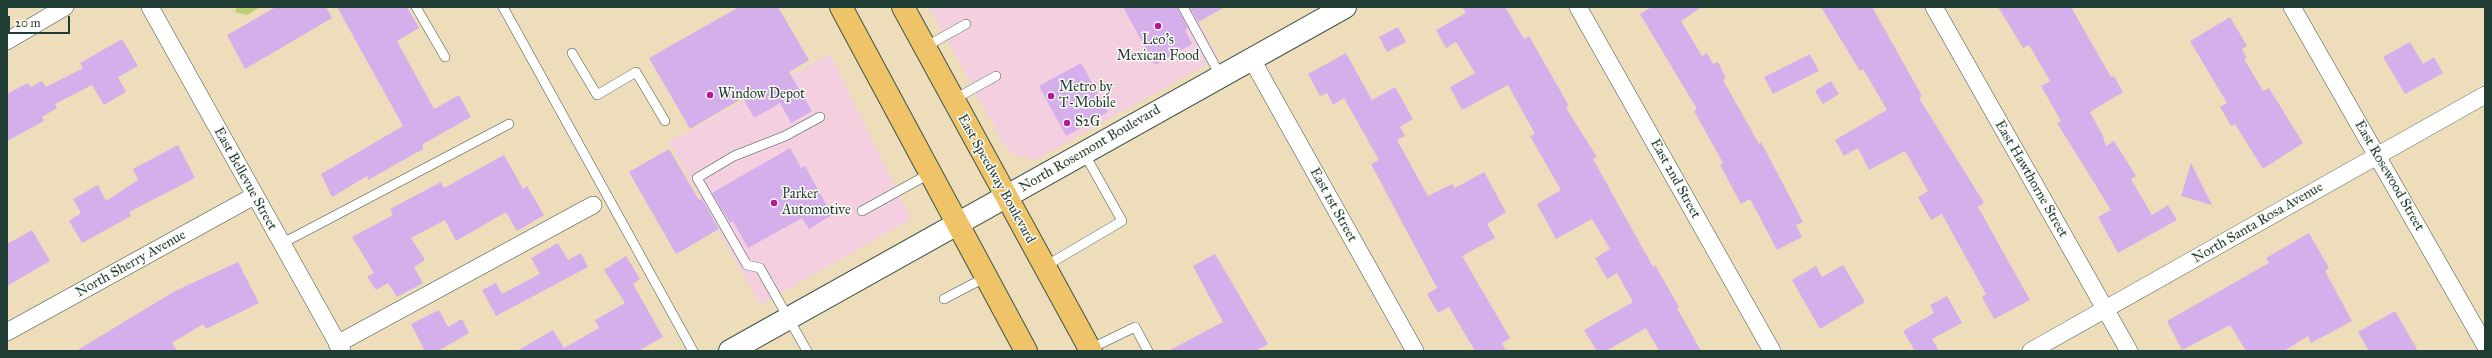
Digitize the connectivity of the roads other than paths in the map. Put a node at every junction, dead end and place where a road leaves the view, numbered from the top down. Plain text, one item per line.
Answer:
1 (65, 7) edge
2 (150, 7) edge
3 (416, 7) edge
4 (503, 7) edge
5 (841, 7) edge
6 (903, 7) edge
7 (1182, 7) edge
8 (1344, 7) edge
9 (1578, 7) edge
10 (1934, 7) edge
11 (2292, 7) edge
12 (966, 24) dead end
13 (7, 41) edge
14 (925, 47) junction
15 (572, 53) dead end
16 (445, 57) dead end
17 (1251, 58) junction
18 (1220, 75) junction
19 (996, 76) dead end
20 (2485, 95) edge
21 (953, 100) junction
22 (820, 117) dead end
23 (665, 121) dead end
24 (508, 124) dead end
25 (1084, 152) junction
26 (2376, 155) junction
27 (929, 174) junction
28 (254, 196) junction
29 (1006, 198) junction
30 (592, 205) dead end
31 (862, 211) dead end
32 (956, 224) junction
33 (281, 244) junction
34 (1044, 267) junction
35 (986, 277) junction
36 (944, 299) dead end
37 (2105, 309) junction
38 (787, 319) junction
39 (7, 332) edge
40 (2485, 345) edge
41 (340, 347) edge
42 (1091, 350) edge
43 (693, 351) edge
44 (730, 351) edge
45 (807, 351) edge
46 (1026, 351) edge
47 (1148, 351) edge
48 (1415, 351) edge
49 (1772, 351) edge
50 (2031, 351) edge
51 (2129, 351) edge

1 - 13 street
2 - 28 street, East Bellevue Street
3 - 16 lane
4 - 43 lane
5 - 27 main road
6 - 14 main road, East Speedway Boulevard
7 - 18 lane
8 - 17 street, North Rosemont Boulevard
9 - 49 street, East 2nd Street
10 - 37 street, East Hawthorne Street
11 - 26 street, East Rosewood Street
12 - 14 lane
14 - 21 main road, East Speedway Boulevard
15 - 23 lane
17 - 18 street, North Rosemont Boulevard
17 - 48 street, East 1st Street
18 - 25 street, North Rosemont Boulevard
19 - 21 lane
20 - 26 street, North Santa Rosa Avenue
21 - 29 main road, East Speedway Boulevard
22 - 38 lane
24 - 33 lane
25 - 29 street, North Rosemont Boulevard
25 - 34 lane
26 - 37 street, North Santa Rosa Avenue
26 - 40 street, East Rosewood Street
27 - 31 lane
27 - 32 main road
28 - 33 street, East Bellevue Street
28 - 39 street, North Sherry Avenue
29 - 32 street, North Rosemont Boulevard
29 - 34 main road, East Speedway Boulevard
30 - 41 street
32 - 35 main road
32 - 38 street, North Rosemont Boulevard
33 - 41 street, East Bellevue Street
34 - 42 main road, East Speedway Boulevard
35 - 36 lane
35 - 46 main road
37 - 50 street, North Santa Rosa Avenue
37 - 51 street, East Hawthorne Street
38 - 44 street, North Rosemont Boulevard
38 - 45 lane
42 - 47 lane

